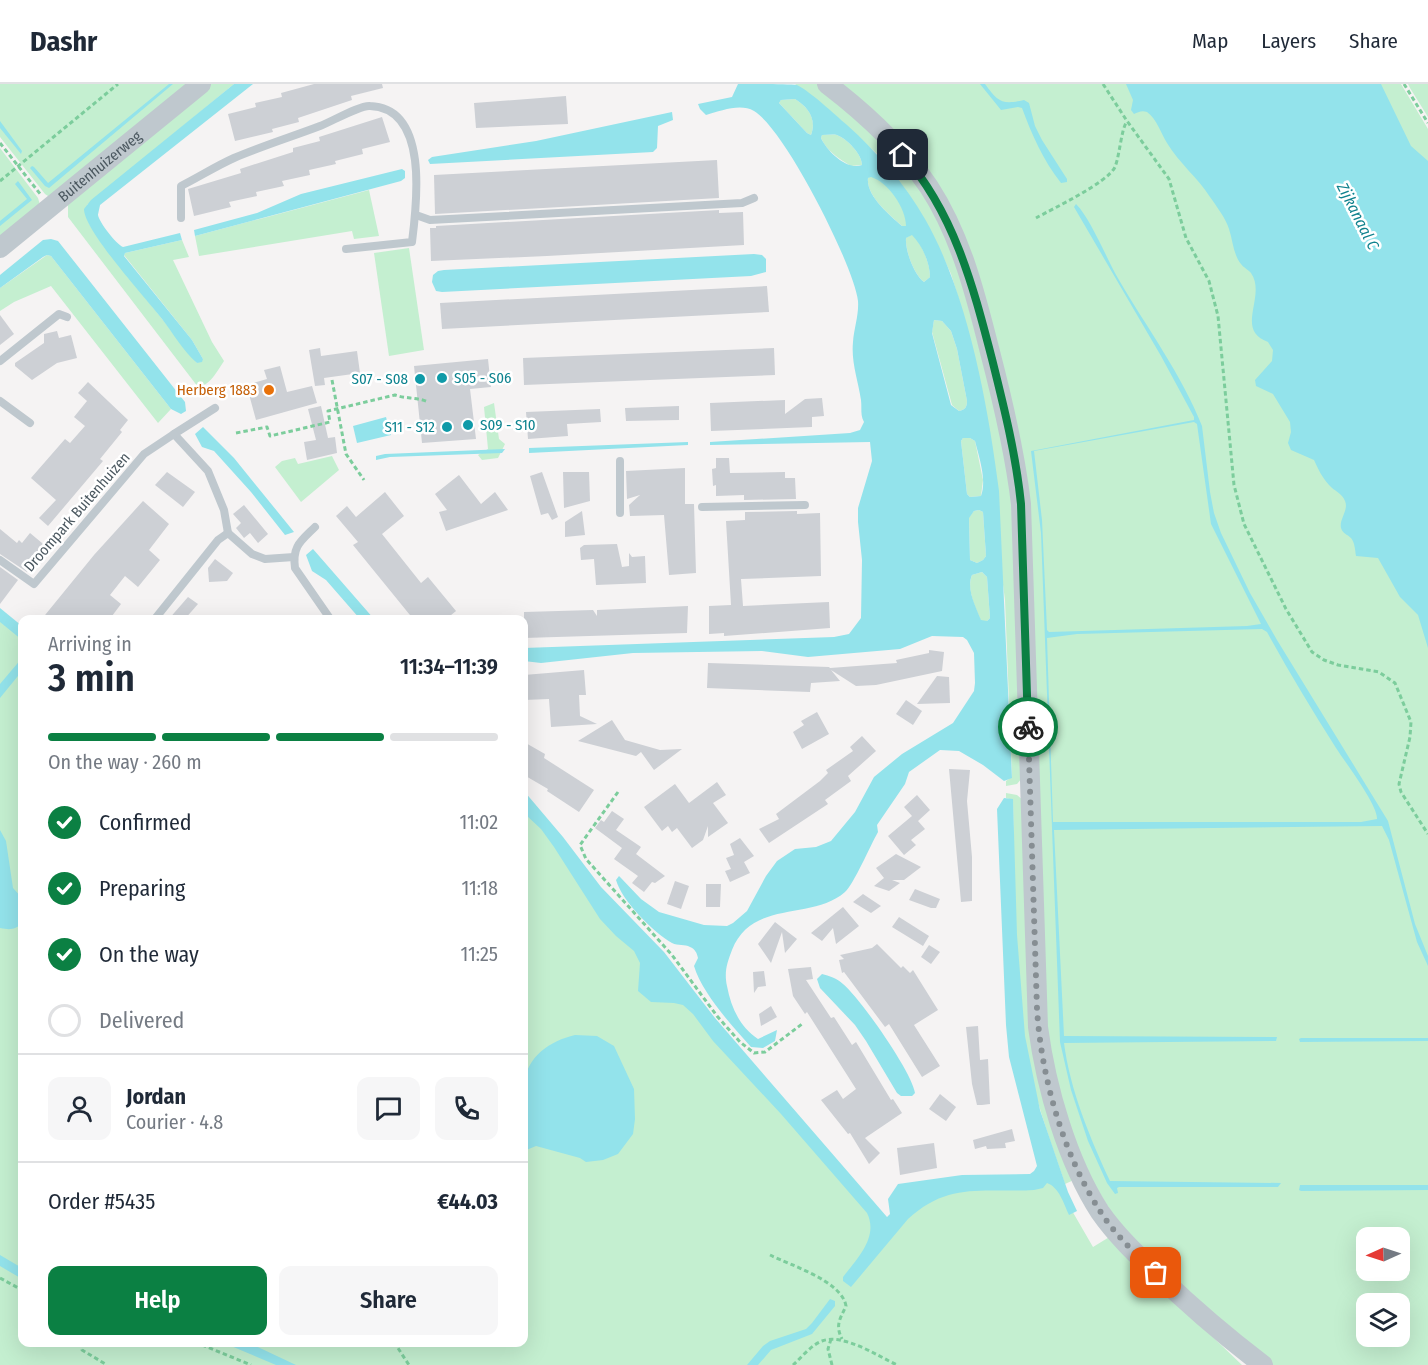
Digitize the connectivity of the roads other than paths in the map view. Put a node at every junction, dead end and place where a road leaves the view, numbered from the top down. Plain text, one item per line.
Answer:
1 (201, 84) edge
2 (827, 84) edge
3 (754, 198) dead end
4 (416, 215) junction
5 (182, 218) dead end
6 (0, 248) edge
7 (346, 249) dead end
8 (68, 317) dead end
9 (0, 361) edge
10 (0, 401) edge
11 (215, 408) dead end
12 (30, 423) dead end
13 (174, 434) junction
14 (620, 461) dead end
15 (804, 505) dead end
16 (702, 507) dead end
17 (620, 513) dead end
18 (315, 527) dead end
19 (228, 533) junction
20 (294, 557) junction
21 (0, 560) edge
22 (158, 615) edge
23 (328, 615) edge
24 (1263, 1365) edge

1 - 6 street, Buitenhuizerweg
2 - 24 street
3 - 4 lane
4 - 5 lane
4 - 7 lane
8 - 9 lane
10 - 12 lane
11 - 13 lane
13 - 19 lane
13 - 21 lane, Droompark Buitenhuizen
14 - 17 lane
15 - 16 lane
18 - 20 lane
19 - 20 lane
19 - 22 lane
20 - 23 lane

